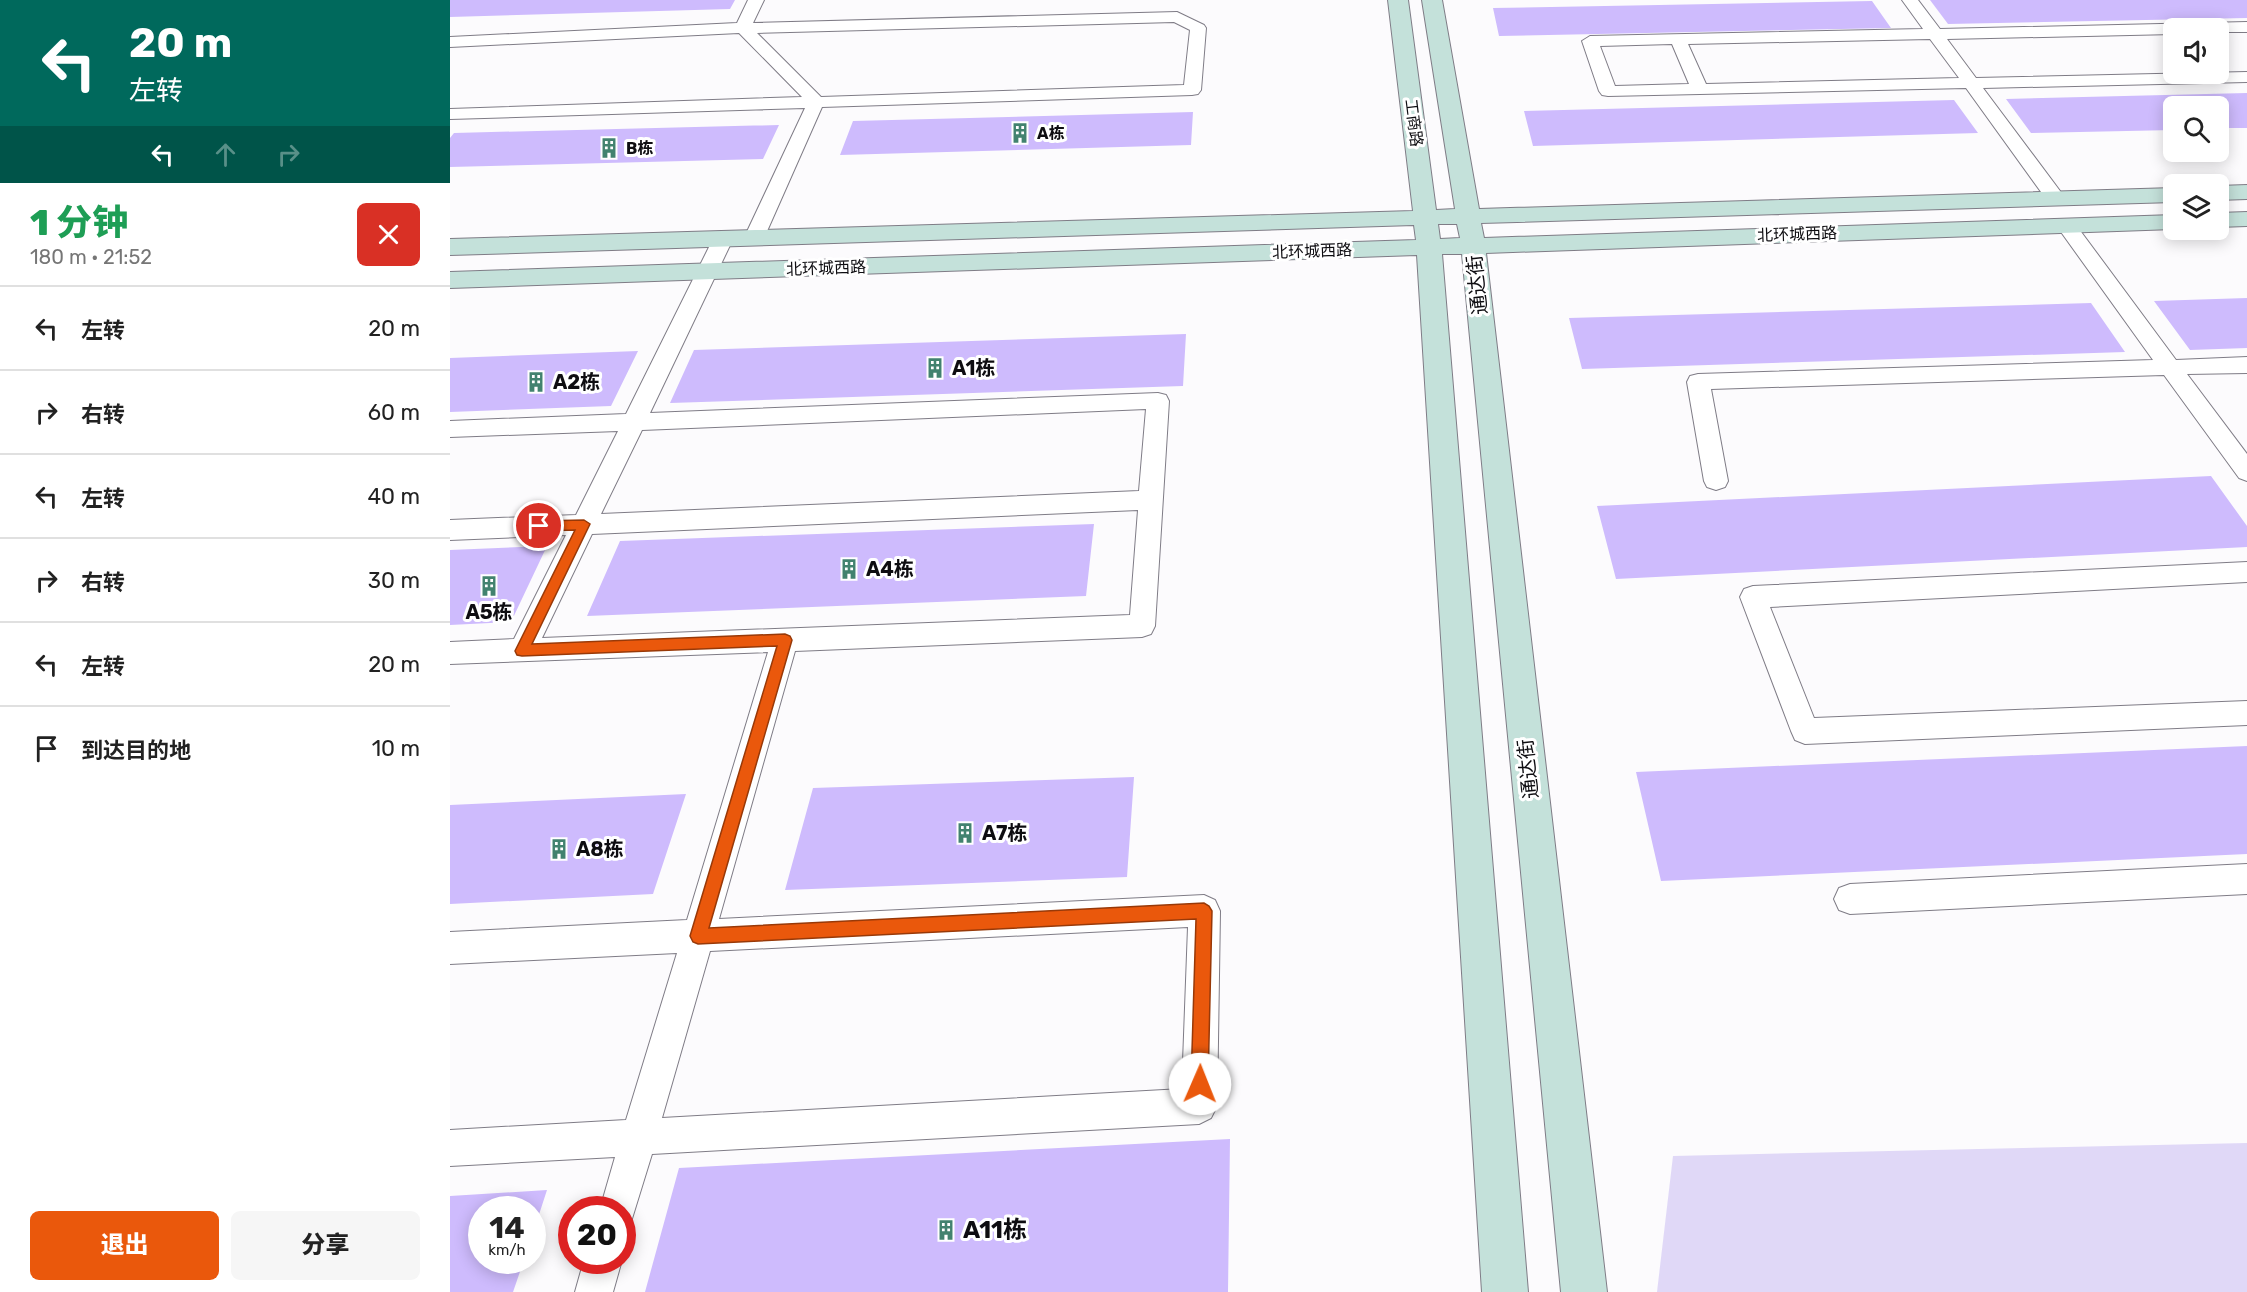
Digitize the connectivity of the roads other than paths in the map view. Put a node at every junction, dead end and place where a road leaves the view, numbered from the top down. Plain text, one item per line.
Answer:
1 (756, 0) edge
2 (1085, 0) edge
3 (1398, 0) edge
4 (1432, 0) edge
5 (1910, 0) edge
6 (1081, 19) junction
7 (2229, 27) edge
8 (2247, 27) edge
9 (743, 28) junction
10 (2163, 29) edge
11 (1935, 34) junction
12 (1678, 39) junction
13 (450, 42) edge
14 (2247, 77) edge
15 (1971, 83) junction
16 (1700, 89) junction
17 (816, 102) junction
18 (450, 114) edge
19 (2247, 192) edge
20 (2229, 193) edge
21 (2163, 195) edge
22 (2056, 199) junction
23 (2247, 219) edge
24 (2229, 220) edge
25 (2163, 222) edge
26 (2066, 225) junction
27 (1471, 231) junction
28 (1428, 233) junction
29 (754, 238) junction
30 (723, 239) junction
31 (450, 247) edge
32 (707, 272) junction
33 (450, 280) edge
34 (2247, 366) edge
35 (2170, 368) junction
36 (633, 422) junction
37 (450, 429) edge
38 (2247, 472) edge
39 (1716, 481) dead end
40 (1152, 500) junction
41 (584, 524) junction
42 (450, 530) edge
43 (2247, 572) edge
44 (785, 640) junction
45 (522, 651) junction
46 (450, 653) edge
47 (2247, 713) edge
48 (2247, 879) edge
49 (1850, 899) dead end
50 (698, 936) junction
51 (450, 948) edge
52 (639, 1137) junction
53 (450, 1148) edge
54 (622, 1196) edge
55 (599, 1274) edge
56 (594, 1292) edge
57 (1505, 1292) edge
58 (1584, 1292) edge

1 - 9 lane
2 - 6 lane
3 - 28 main road, 工商路
4 - 27 main road, 工商路
5 - 11 lane
6 - 9 lane
6 - 17 lane
7 - 8 lane
9 - 13 lane
9 - 17 lane
10 - 11 lane
11 - 12 lane
11 - 15 lane
12 - 16 lane
12 - 16 lane
14 - 15 lane
15 - 16 lane
15 - 22 lane
17 - 18 lane
17 - 29 lane
19 - 20 main road
21 - 22 main road, 北环城西路
22 - 27 main road, 北环城西路
23 - 24 main road
25 - 26 main road, 北环城西路
26 - 27 main road, 北环城西路
26 - 35 lane
27 - 28 main road, 北环城西路
27 - 58 main road, 通达街
28 - 29 main road, 北环城西路
28 - 32 main road, 北环城西路
28 - 57 main road
29 - 30 main road, 北环城西路
30 - 31 main road, 北环城西路
30 - 32 lane
32 - 33 main road, 北环城西路
32 - 36 lane
34 - 35 lane
35 - 38 lane
35 - 39 lane
36 - 37 lane
36 - 40 lane
36 - 41 lane
40 - 41 lane
40 - 44 lane
41 - 42 lane
41 - 45 lane
43 - 47 lane
44 - 45 lane
44 - 50 lane
45 - 46 lane
48 - 49 lane
50 - 51 lane
50 - 52 lane
50 - 52 lane
52 - 53 lane
52 - 54 lane
55 - 56 lane

